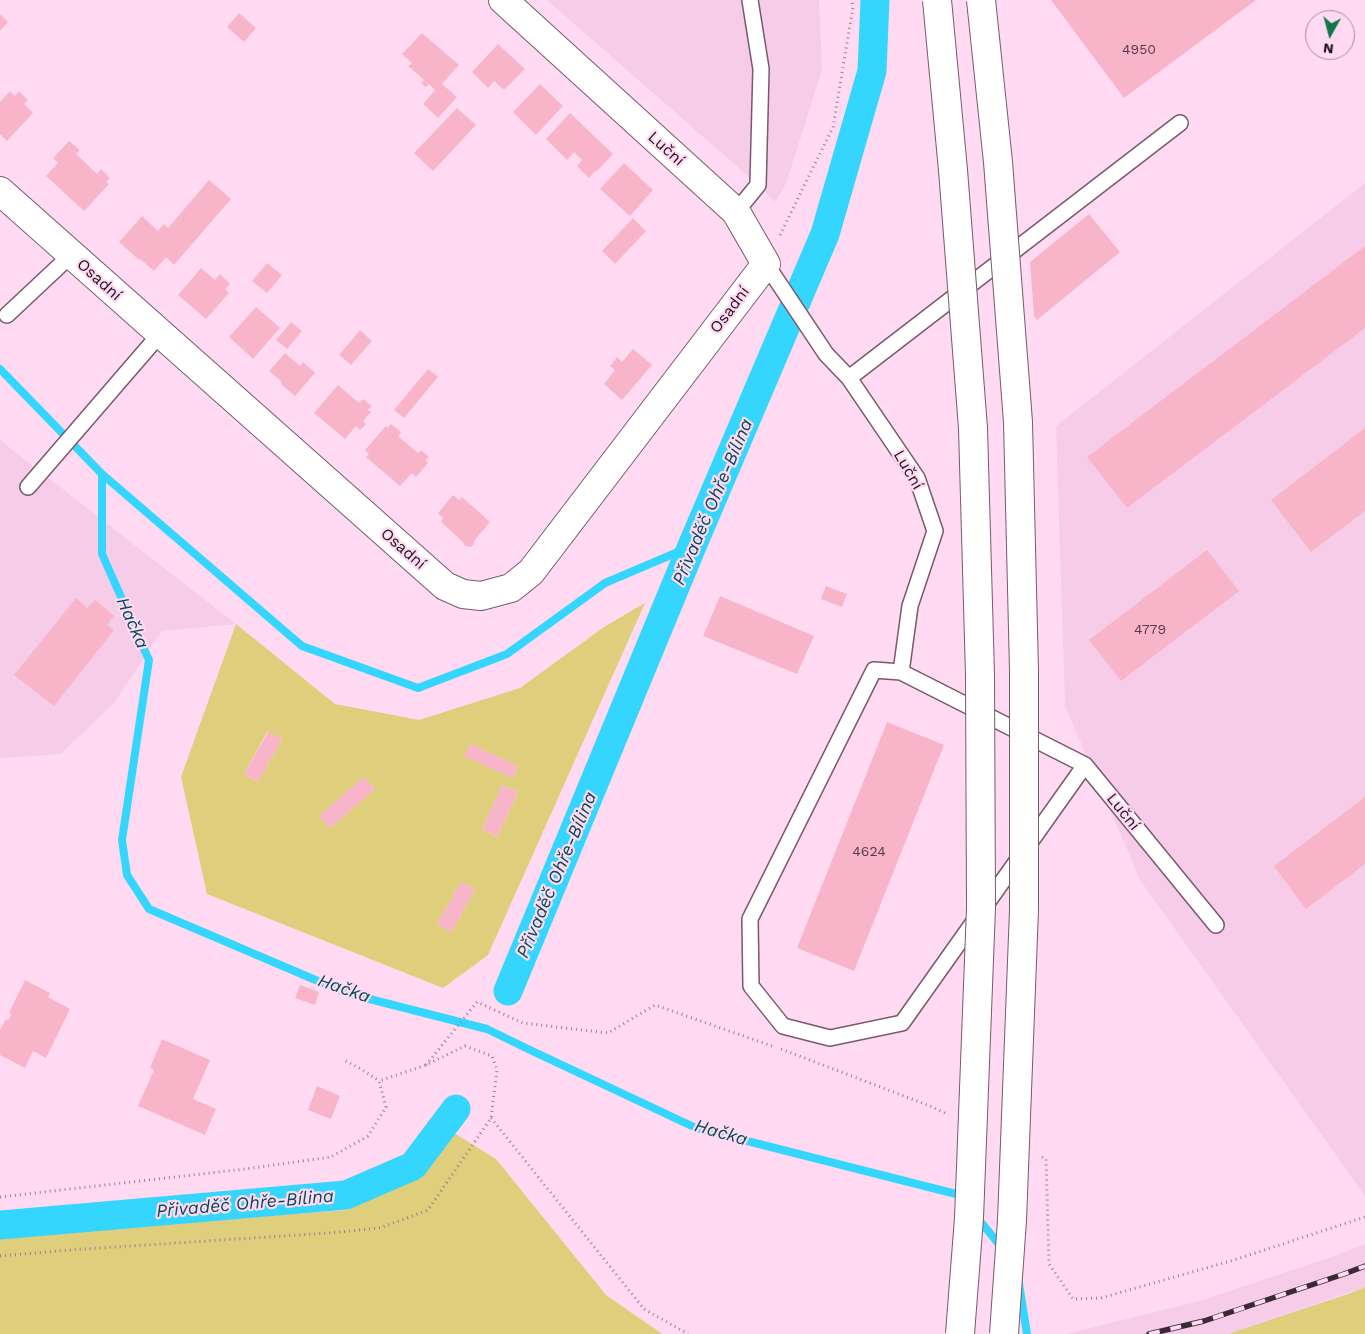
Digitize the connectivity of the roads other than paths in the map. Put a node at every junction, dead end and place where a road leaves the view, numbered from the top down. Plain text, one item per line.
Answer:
1 (502, 0) edge
2 (750, 0) edge
3 (937, 0) edge
4 (981, 0) edge
5 (1180, 123) dead end
6 (0, 191) edge
7 (736, 212) junction
8 (71, 255) junction
9 (766, 264) junction
10 (7, 315) dead end
11 (160, 334) junction
12 (849, 378) junction
13 (28, 487) dead end
14 (901, 672) junction
15 (1085, 766) junction
16 (1216, 925) dead end
17 (960, 1334) edge
18 (1004, 1334) edge

1 - 7 main road, Luční
2 - 7 lane
3 - 17 main road, bridge
4 - 18 main road, bridge
5 - 12 lane
6 - 8 main road, Osadní
7 - 9 main road, Luční
8 - 10 lane
8 - 11 main road, Osadní
9 - 11 main road, Osadní
9 - 12 lane, Luční
11 - 13 lane
12 - 14 lane, Luční
14 - 15 lane, Luční
14 - 15 lane
15 - 16 lane, Luční

